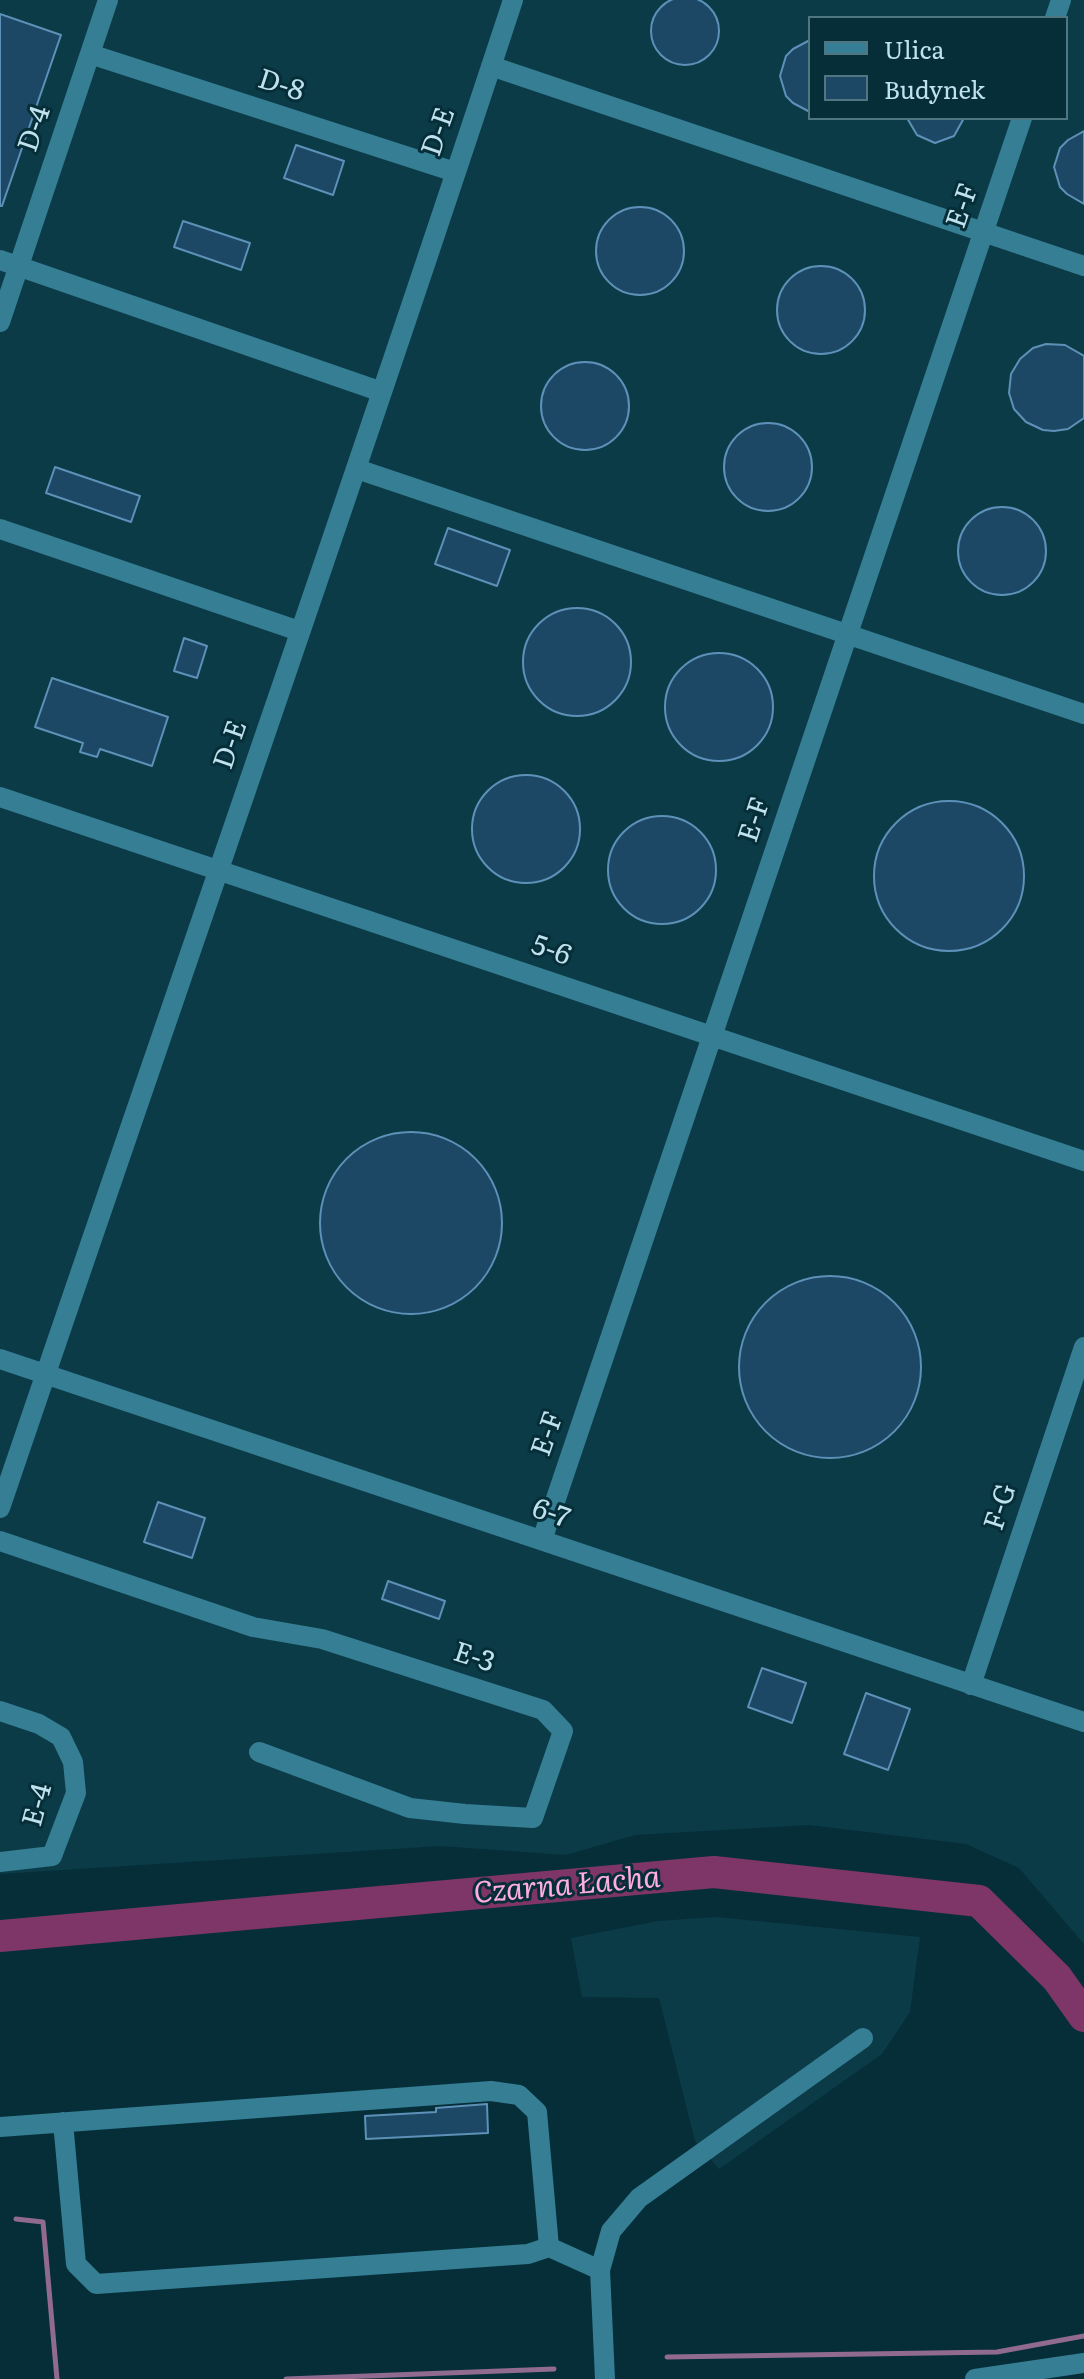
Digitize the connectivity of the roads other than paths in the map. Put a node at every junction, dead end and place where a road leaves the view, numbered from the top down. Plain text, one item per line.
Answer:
1 (108, 0) edge
2 (513, 0) edge
3 (90, 54) junction
4 (491, 66) junction
5 (1021, 120) edge
6 (455, 172) junction
7 (984, 232) junction
8 (9, 264) edge
9 (1084, 266) edge
10 (0, 322) edge
11 (382, 392) junction
12 (357, 469) junction
13 (0, 529) edge
14 (299, 631) junction
15 (846, 634) junction
16 (1084, 714) edge
17 (0, 797) edge
18 (219, 869) junction
19 (712, 1035) junction
20 (1084, 1161) edge
21 (1084, 1347) edge
22 (0, 1359) edge
23 (46, 1374) junction
24 (0, 1508) edge
25 (542, 1540) junction
26 (0, 1541) edge
27 (971, 1685) junction
28 (0, 1711) edge
29 (1084, 1722) edge
30 (259, 1752) dead end
31 (0, 1862) edge
32 (863, 2038) dead end
33 (63, 2122) junction
34 (0, 2127) edge
35 (549, 2247) junction
36 (600, 2270) junction
37 (1084, 2363) edge
38 (605, 2379) edge
39 (975, 2379) edge

1 - 3 street, D-4
2 - 4 street, D-E
3 - 6 street, D-8
3 - 8 street, D-4
4 - 6 street, D-E
4 - 7 street
5 - 7 street, E-F
6 - 11 street, D-E
7 - 9 street
7 - 15 street, E-F
8 - 10 street, D-4
8 - 11 street
11 - 12 street, D-E
12 - 14 street, D-E
12 - 15 street
13 - 14 street
14 - 18 street, D-E
15 - 16 street
15 - 19 street, E-F
17 - 18 street, 5-6
18 - 19 street, 5-6
18 - 23 street, D-E
19 - 20 street, 5-6
19 - 25 street, E-F
21 - 27 street, F-G
22 - 23 street, 6-7
23 - 24 street, D-E
23 - 25 street, 6-7
25 - 27 street, 6-7
26 - 30 street, E-3
27 - 29 street, 6-7
28 - 31 street, E-4
32 - 36 street
33 - 34 street
33 - 35 street
33 - 35 street
35 - 36 street
36 - 38 street
37 - 39 street

